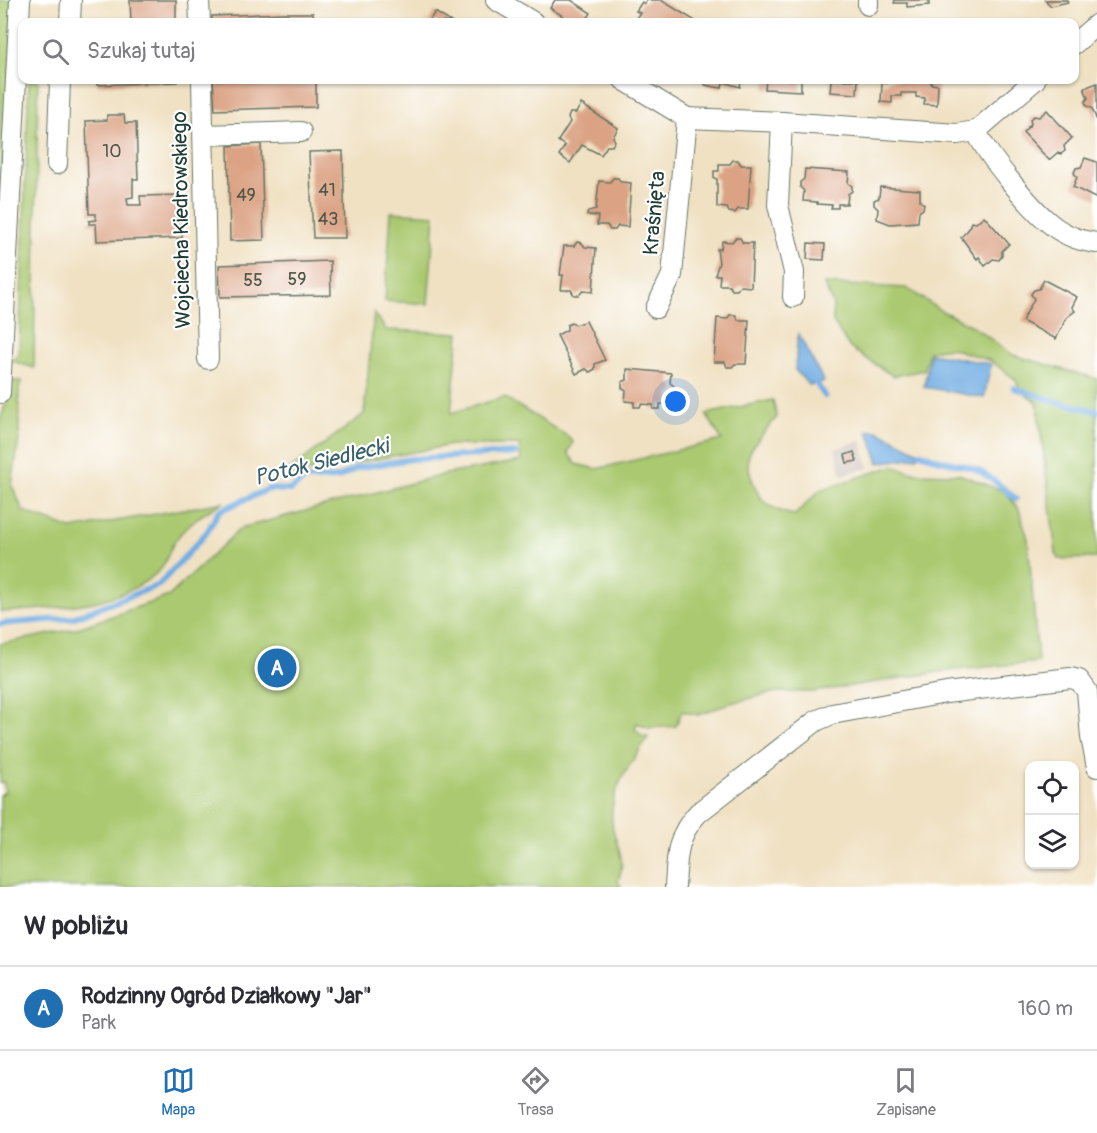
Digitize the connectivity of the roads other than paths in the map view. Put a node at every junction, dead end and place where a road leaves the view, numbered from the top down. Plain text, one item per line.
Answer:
1 (20, 0) edge
2 (71, 0) edge
3 (199, 0) edge
4 (496, 0) edge
5 (19, 18) edge
6 (70, 18) edge
7 (200, 18) edge
8 (525, 18) edge
9 (1097, 24) edge
10 (18, 39) edge
11 (1079, 40) edge
12 (60, 84) edge
13 (202, 84) edge
14 (631, 84) edge
15 (1030, 84) edge
16 (687, 118) junction
17 (782, 122) junction
18 (976, 131) junction
19 (301, 132) dead end
20 (204, 135) junction
21 (57, 164) dead end
22 (1097, 243) edge
23 (793, 297) dead end
24 (656, 308) dead end
25 (208, 359) dead end
26 (0, 393) edge
27 (1097, 767) edge
28 (675, 887) edge

1 - 5 street
2 - 6 street
3 - 7 street
4 - 8 street
9 - 11 street
10 - 26 street
12 - 21 street
13 - 20 street, Wojciecha Kiedrowskiego
14 - 16 street
15 - 18 street
16 - 17 street
16 - 24 street, Kraśnięta
17 - 18 street
17 - 23 street
18 - 22 street
19 - 20 street
20 - 25 street, Wojciecha Kiedrowskiego
27 - 28 street

